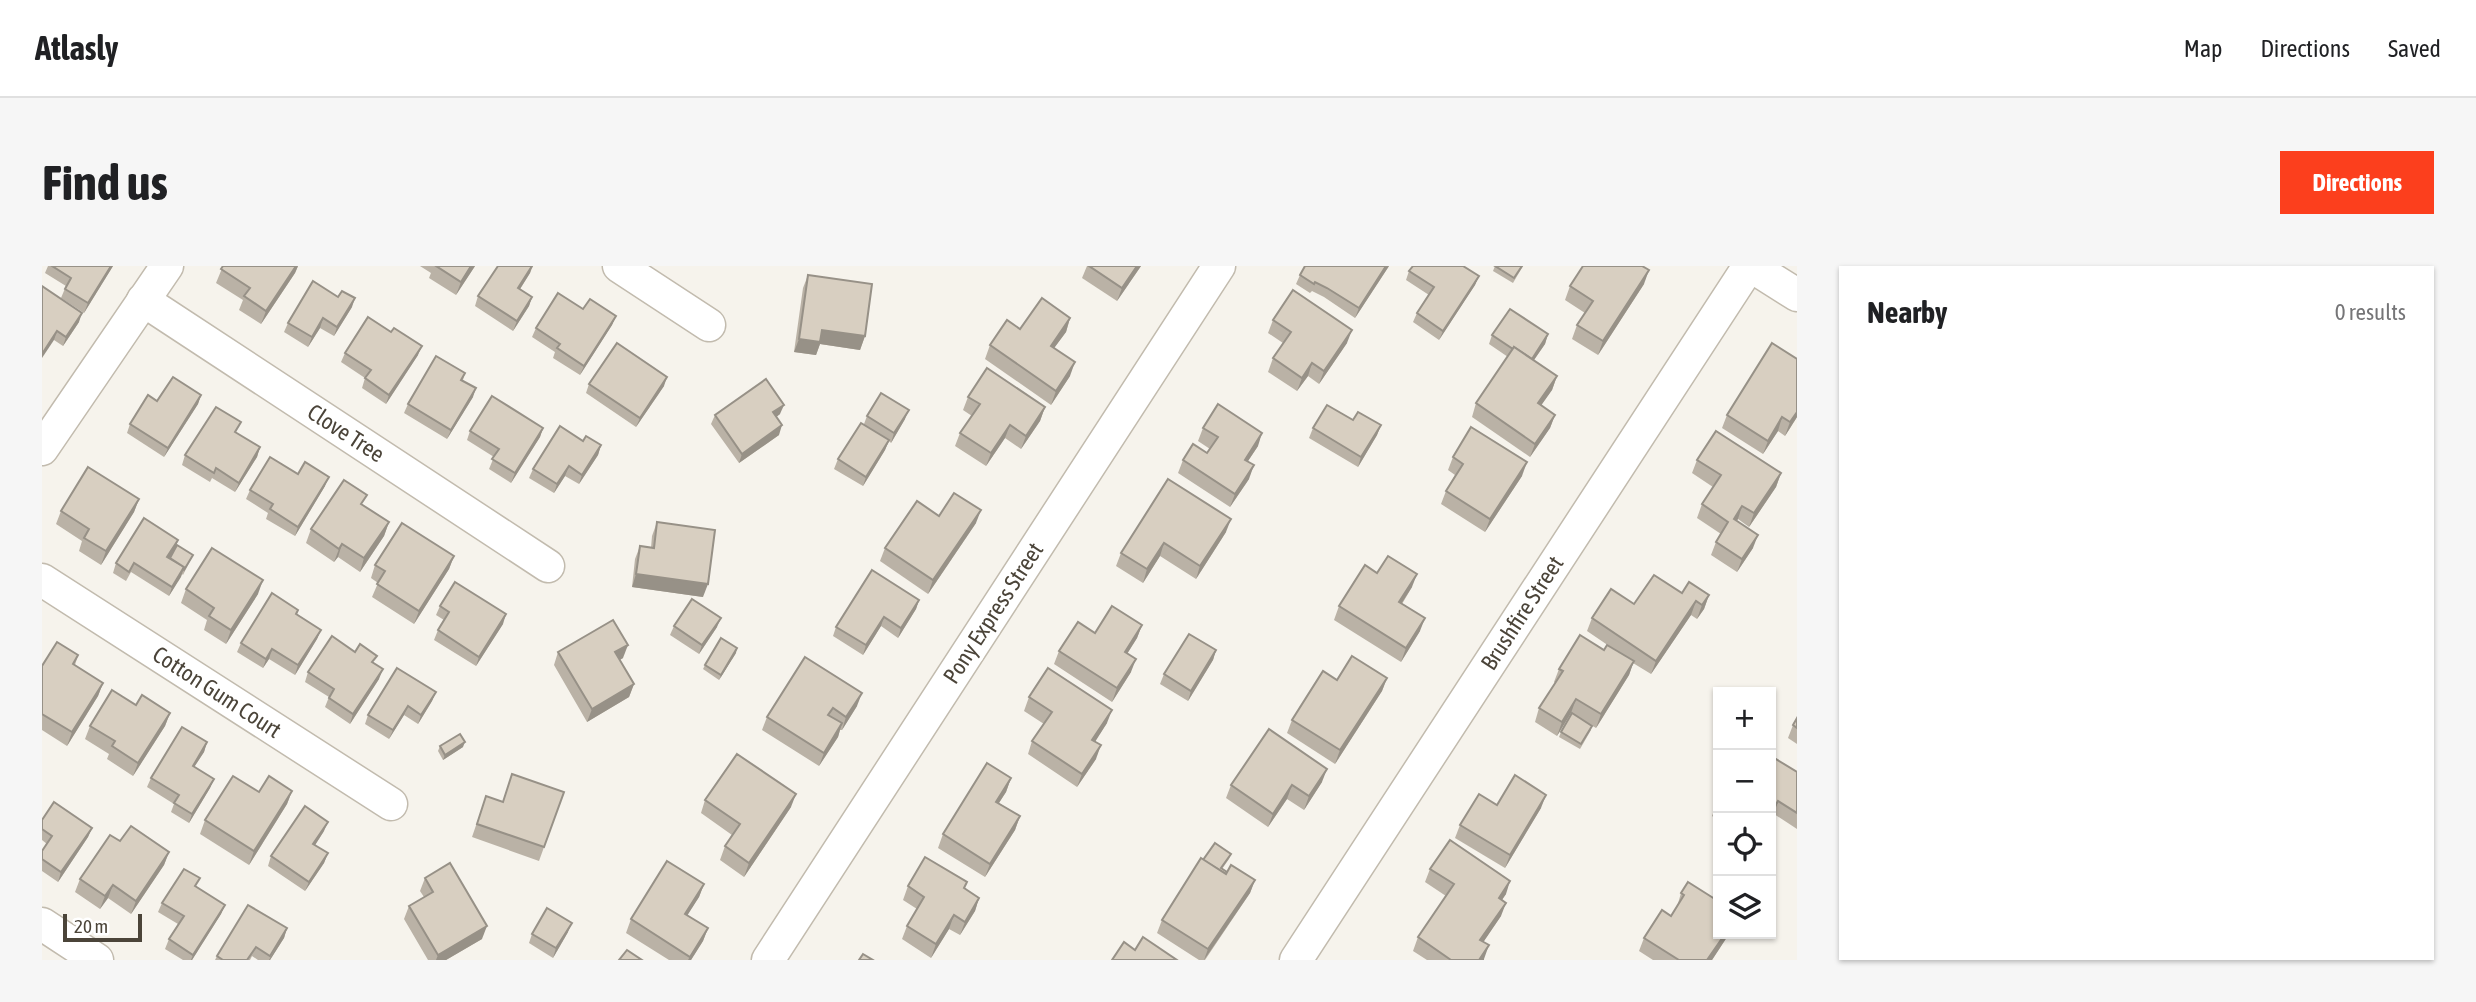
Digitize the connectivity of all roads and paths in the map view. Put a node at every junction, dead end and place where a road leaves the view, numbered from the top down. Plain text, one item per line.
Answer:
1 (167, 266) edge
2 (619, 266) edge
3 (1219, 266) edge
4 (1750, 266) edge
5 (1797, 295) edge
6 (143, 300) junction
7 (709, 325) dead end
8 (42, 449) edge
9 (548, 566) dead end
10 (42, 580) edge
11 (391, 804) dead end
12 (42, 924) edge
13 (97, 960) edge
14 (768, 960) edge
15 (1296, 960) edge

1 - 6 street
2 - 7 street
3 - 14 street, Pony Express Street
4 - 5 street
4 - 15 street, Brushfire Street
6 - 8 street
6 - 9 street, Clove Tree
10 - 11 street, Cotton Gum Court
12 - 13 street

